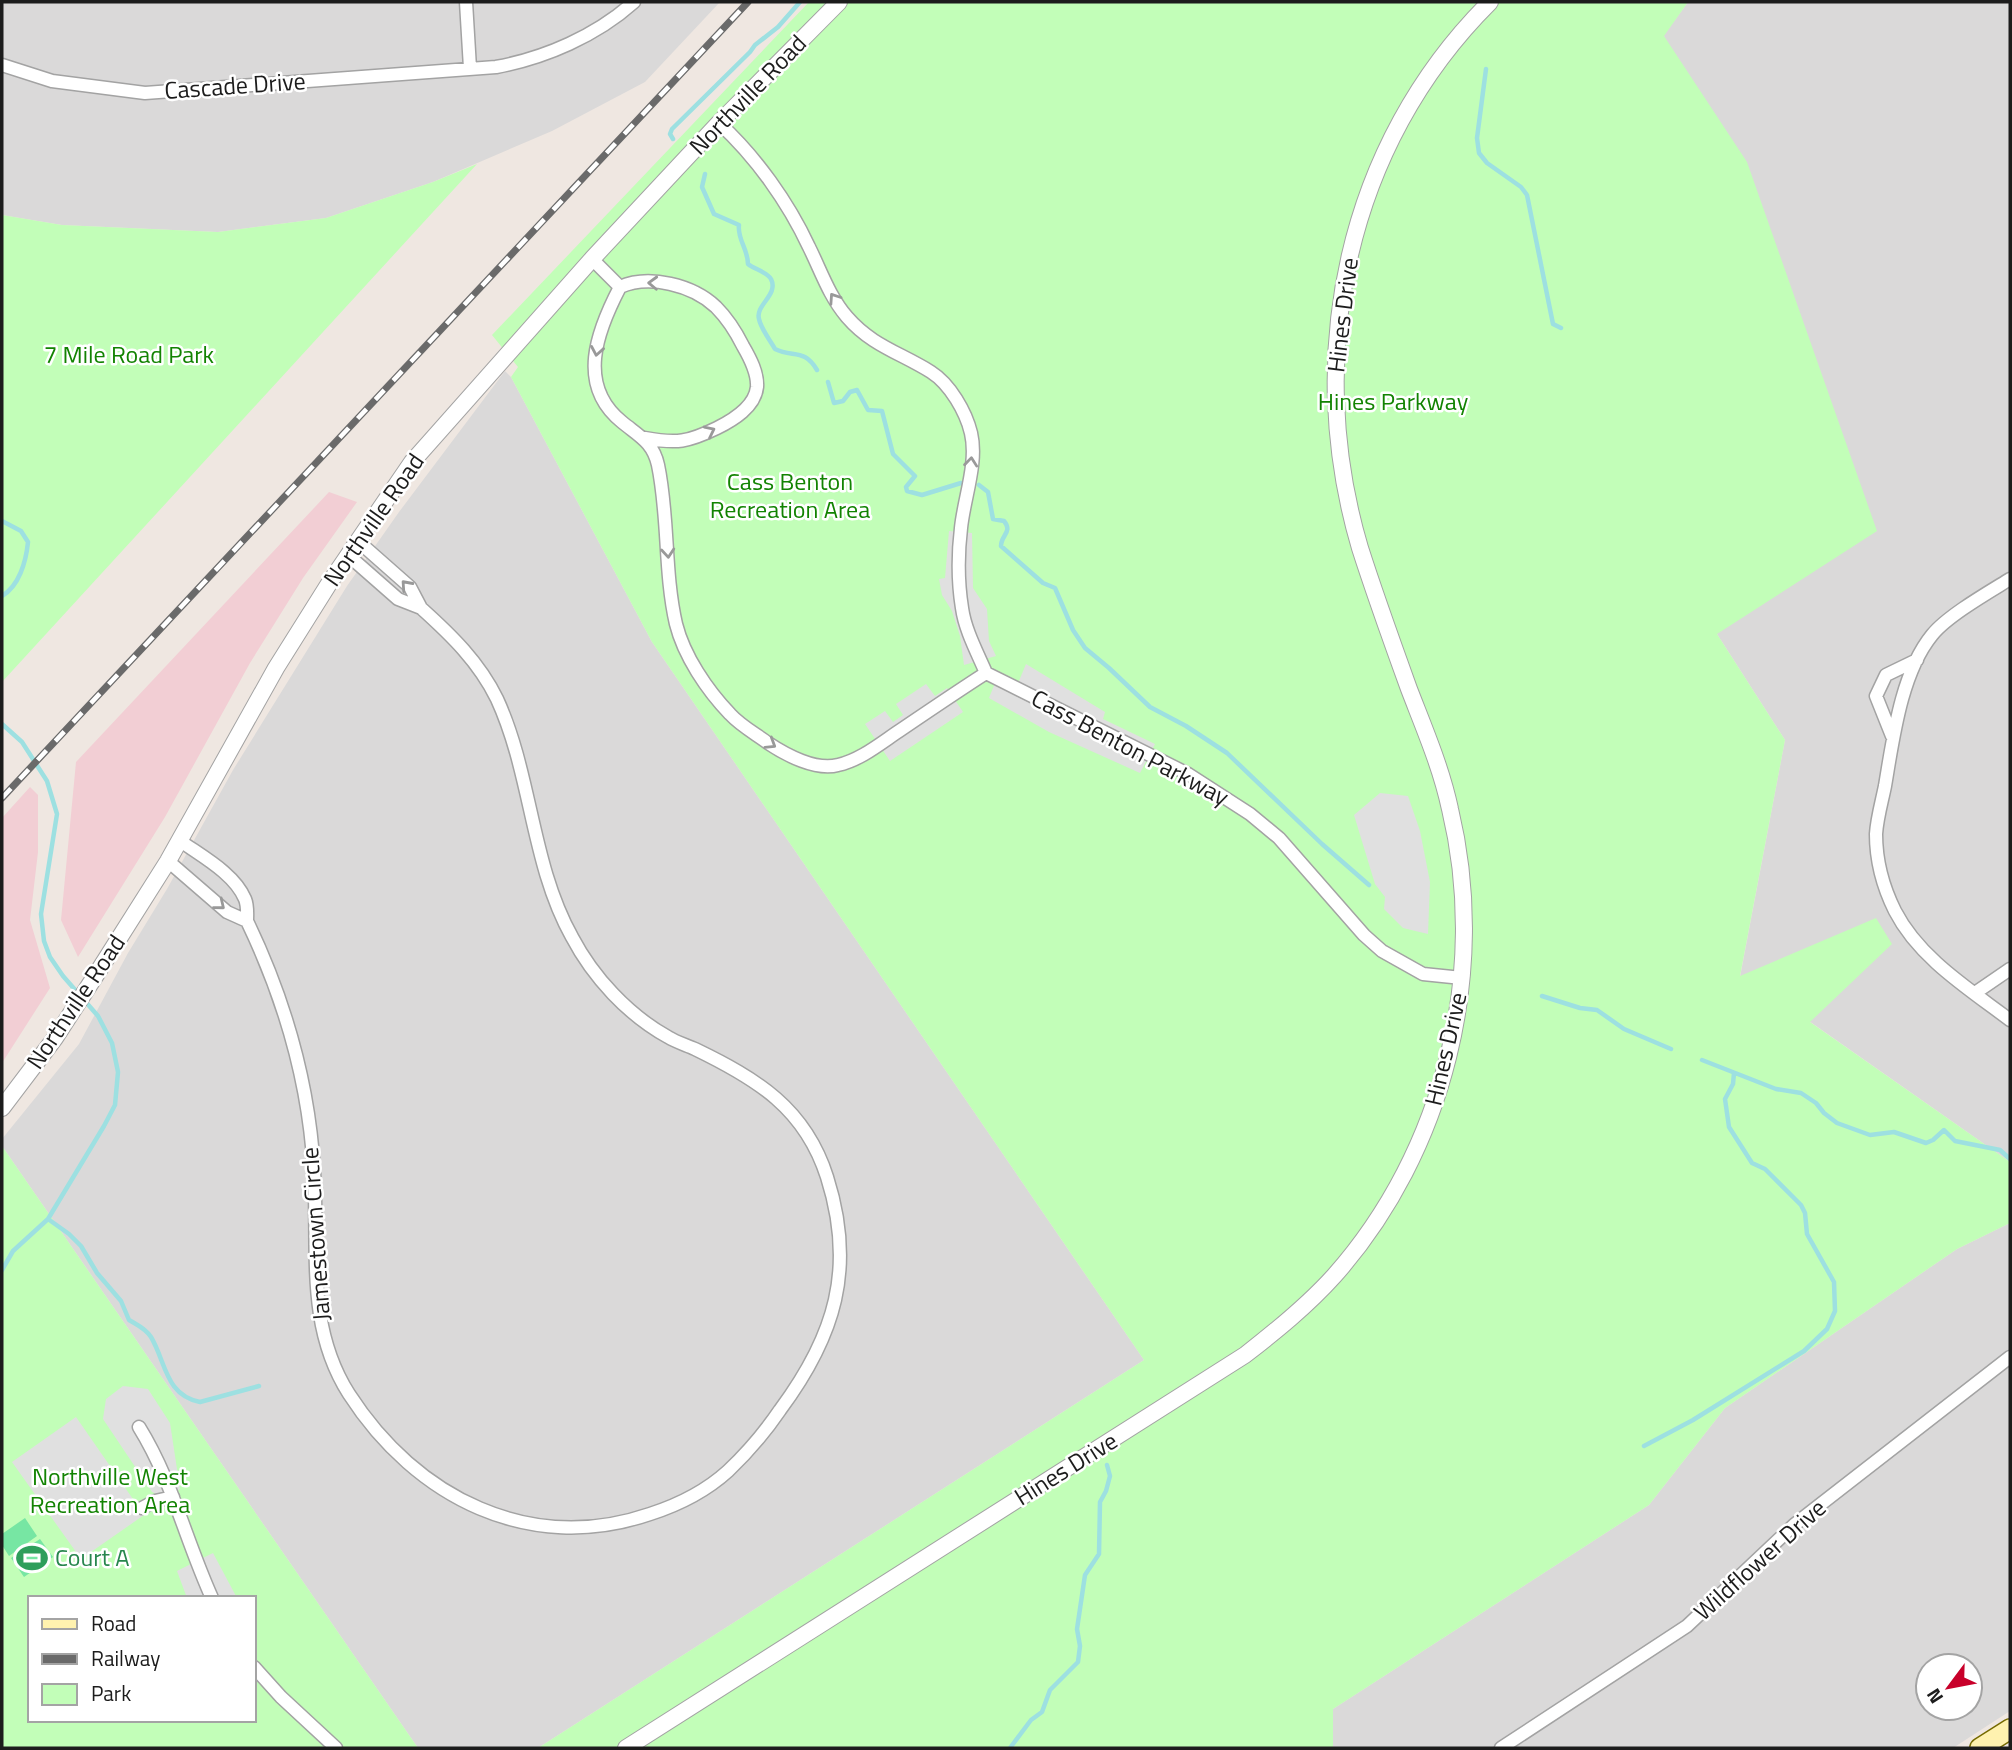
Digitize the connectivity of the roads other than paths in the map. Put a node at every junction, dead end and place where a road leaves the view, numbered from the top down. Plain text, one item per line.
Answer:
1 (466, 2) edge
2 (634, 2) edge
3 (839, 2) edge
4 (1490, 2) edge
5 (2, 65) edge
6 (470, 68) junction
7 (719, 123) junction
8 (592, 258) junction
9 (620, 287) junction
10 (645, 438) junction
11 (359, 542) junction
12 (349, 556) junction
13 (2010, 579) edge
14 (421, 608) junction
15 (1917, 660) junction
16 (986, 673) junction
17 (1893, 738) junction
18 (180, 840) junction
19 (167, 861) junction
20 (247, 921) junction
21 (2010, 969) edge
22 (1462, 978) junction
23 (1975, 993) junction
24 (2010, 1020) edge
25 (2, 1108) edge
26 (2010, 1357) edge
27 (139, 1427) dead end
28 (173, 1497) junction
29 (142, 1508) dead end
30 (211, 1596) edge
31 (256, 1669) edge
32 (2010, 1729) edge
33 (337, 1748) edge
34 (626, 1748) edge
35 (1501, 1748) edge
36 (1980, 1748) edge

1 - 6 street
2 - 6 street, Cascade Drive
3 - 7 street, Northville Road
4 - 22 street, Hines Drive
5 - 6 street, Cascade Drive
7 - 8 street, Northville Road
16 -> 7 street
8 - 9 street
8 - 11 street, Northville Road
9 -> 10 street
10 -> 9 street
10 -> 16 street
11 - 12 street, Northville Road
14 -> 11 street, Jamestown Circle
12 - 14 street, Jamestown Circle
12 - 18 street, Northville Road
13 - 15 street
14 - 20 street, Jamestown Circle
15 - 17 street
15 - 17 street
16 - 22 street, Cass Benton Parkway
17 - 23 street
18 - 19 street, Northville Road
18 - 20 street, Jamestown Circle
19 -> 20 street
19 - 25 street, Northville Road
21 - 23 street
22 - 34 street, Hines Drive
23 - 24 street
26 - 35 street, Wildflower Drive
27 - 28 street
28 - 29 street
28 - 30 street
31 - 33 street
32 - 36 main road

